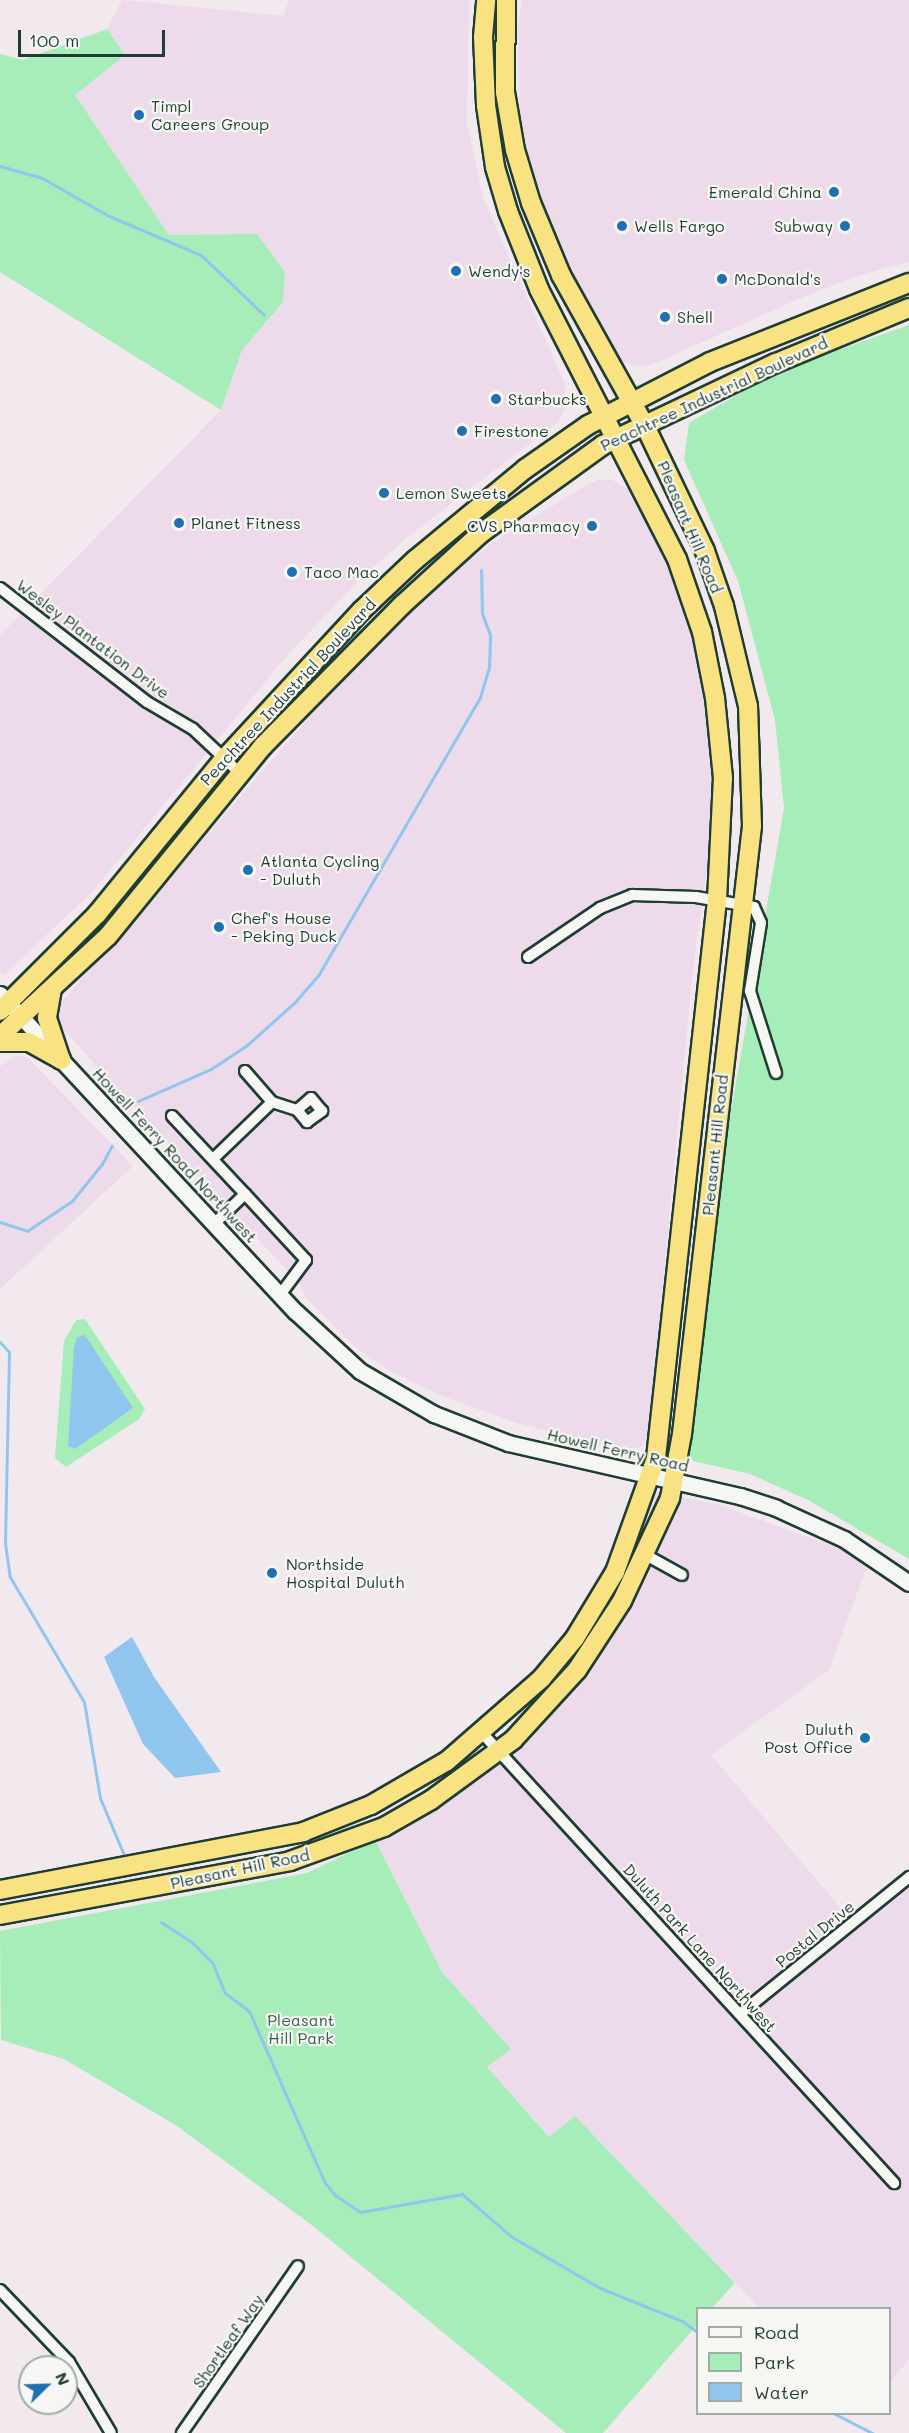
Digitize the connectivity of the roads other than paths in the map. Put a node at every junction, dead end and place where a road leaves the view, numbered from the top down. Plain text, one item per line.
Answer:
1 (486, 0) edge
2 (506, 0) edge
3 (909, 282) edge
4 (909, 308) edge
5 (632, 403) junction
6 (605, 416) junction
7 (645, 426) junction
8 (617, 438) junction
9 (0, 588) edge
10 (224, 759) junction
11 (241, 774) junction
12 (717, 900) junction
13 (742, 904) junction
14 (528, 957) dead end
15 (52, 989) junction
16 (3, 1003) edge
17 (21, 1017) junction
18 (0, 1036) edge
19 (0, 1042) edge
20 (61, 1060) junction
21 (245, 1071) dead end
22 (776, 1073) dead end
23 (273, 1102) junction
24 (297, 1110) dead end
25 (172, 1116) dead end
26 (213, 1159) junction
27 (245, 1194) junction
28 (215, 1223) junction
29 (280, 1295) junction
30 (324, 1341) joint
31 (651, 1477) junction
32 (674, 1482) junction
33 (646, 1555) junction
34 (682, 1575) dead end
35 (909, 1583) edge
36 (483, 1734) junction
37 (500, 1751) junction
38 (909, 1877) edge
39 (0, 1890) edge
40 (0, 1915) edge
41 (740, 2014) junction
42 (894, 2183) dead end
43 (298, 2266) dead end
44 (0, 2290) edge
45 (111, 2433) edge
46 (182, 2433) edge

1 - 6 highway, Pleasant Hill Road
2 - 5 highway, Pleasant Hill Road
3 - 5 highway, Peachtree Industrial Boulevard
4 - 7 highway, Peachtree Industrial Boulevard
5 - 6 highway, Peachtree Industrial Boulevard
5 - 7 highway, Pleasant Hill Road
6 - 8 highway, Pleasant Hill Road
6 - 10 highway, Peachtree Industrial Boulevard
7 - 8 highway, Peachtree Industrial Boulevard
7 - 13 highway, Pleasant Hill Road
8 - 11 highway, Peachtree Industrial Boulevard
8 - 12 highway, Pleasant Hill Road
9 - 10 street, Wesley Plantation Drive
10 - 11 street, Wesley Plantation Drive
10 - 16 highway, Peachtree Industrial Boulevard
11 - 15 highway, Peachtree Industrial Boulevard
12 - 13 street
12 - 14 street
12 - 31 highway, Pleasant Hill Road
13 - 22 street
13 - 32 highway, Pleasant Hill Road
15 - 17 highway, Peachtree Industrial Boulevard
15 - 20 highway
16 - 17 street, Howell Ferry Road Northwest
17 - 18 highway, Peachtree Industrial Boulevard
17 - 20 street, Howell Ferry Road Northwest
19 - 20 highway
20 - 28 street, Howell Ferry Road Northwest
21 - 23 street
23 - 24 street
23 - 26 street
25 - 26 street
26 - 27 street
27 - 28 street
27 - 29 street
28 - 29 street, Howell Ferry Road Northwest
29 - 30 street, Howell Ferry Road Northwest
30 - 31 street, Howell Ferry Road
31 - 32 street, Howell Ferry Road
31 - 36 highway, Pleasant Hill Road
32 - 33 highway, Pleasant Hill Road
32 - 35 street, Howell Ferry Road
33 - 34 street
33 - 37 highway, Pleasant Hill Road
36 - 37 street, Duluth Park Lane Northwest
36 - 39 highway, Pleasant Hill Road
37 - 40 highway, Pleasant Hill Road
37 - 41 street, Duluth Park Lane Northwest
38 - 41 street, Postal Drive
41 - 42 street, Duluth Park Lane Northwest
43 - 46 street, Shortleaf Way
44 - 45 street

